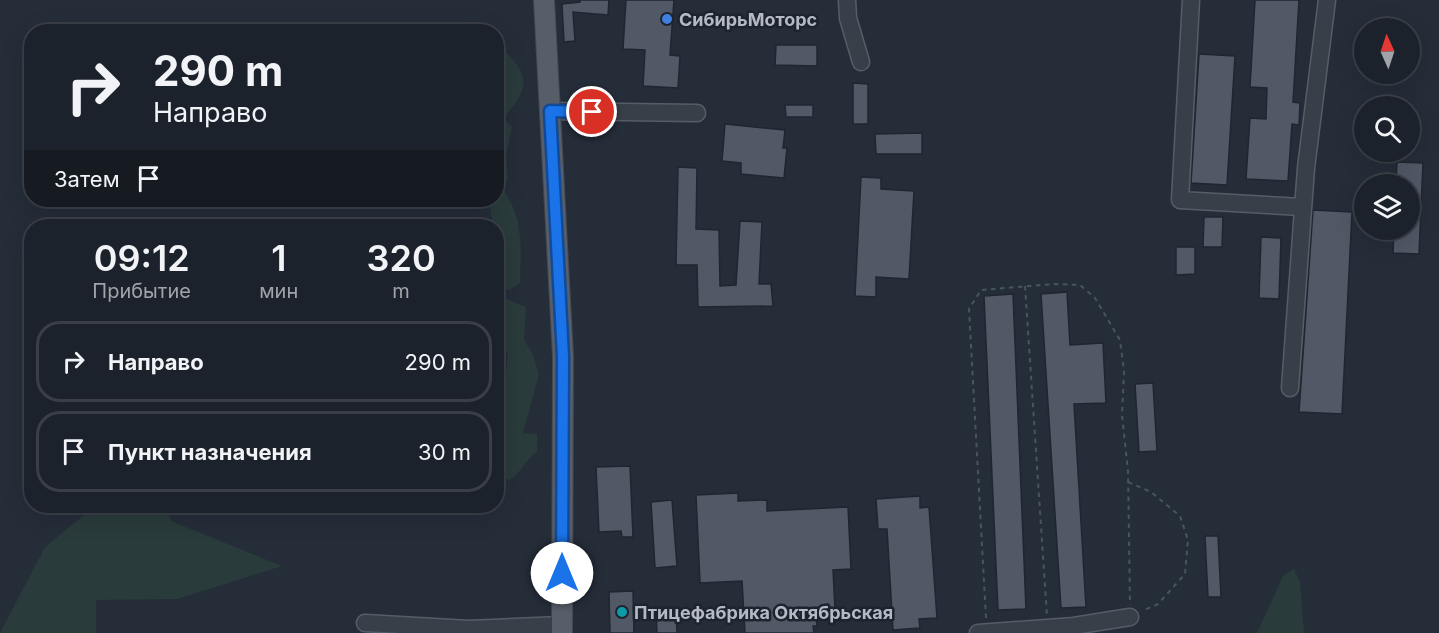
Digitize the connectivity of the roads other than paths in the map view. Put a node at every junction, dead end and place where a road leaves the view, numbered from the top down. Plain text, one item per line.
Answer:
1 (544, 0) edge
2 (847, 0) edge
3 (1191, 0) edge
4 (1327, 0) edge
5 (861, 62) dead end
6 (550, 111) junction
7 (697, 113) dead end
8 (1302, 207) junction
9 (1290, 388) dead end
10 (1130, 617) road end
11 (365, 623) dead end
12 (563, 631) edge
13 (986, 632) edge
14 (978, 633) edge

1 - 6 main road
2 - 5 lane
3 - 8 lane
4 - 8 lane
6 - 7 lane
6 - 12 main road
8 - 9 lane
10 - 13 lane
11 - 12 lane
13 - 14 lane

